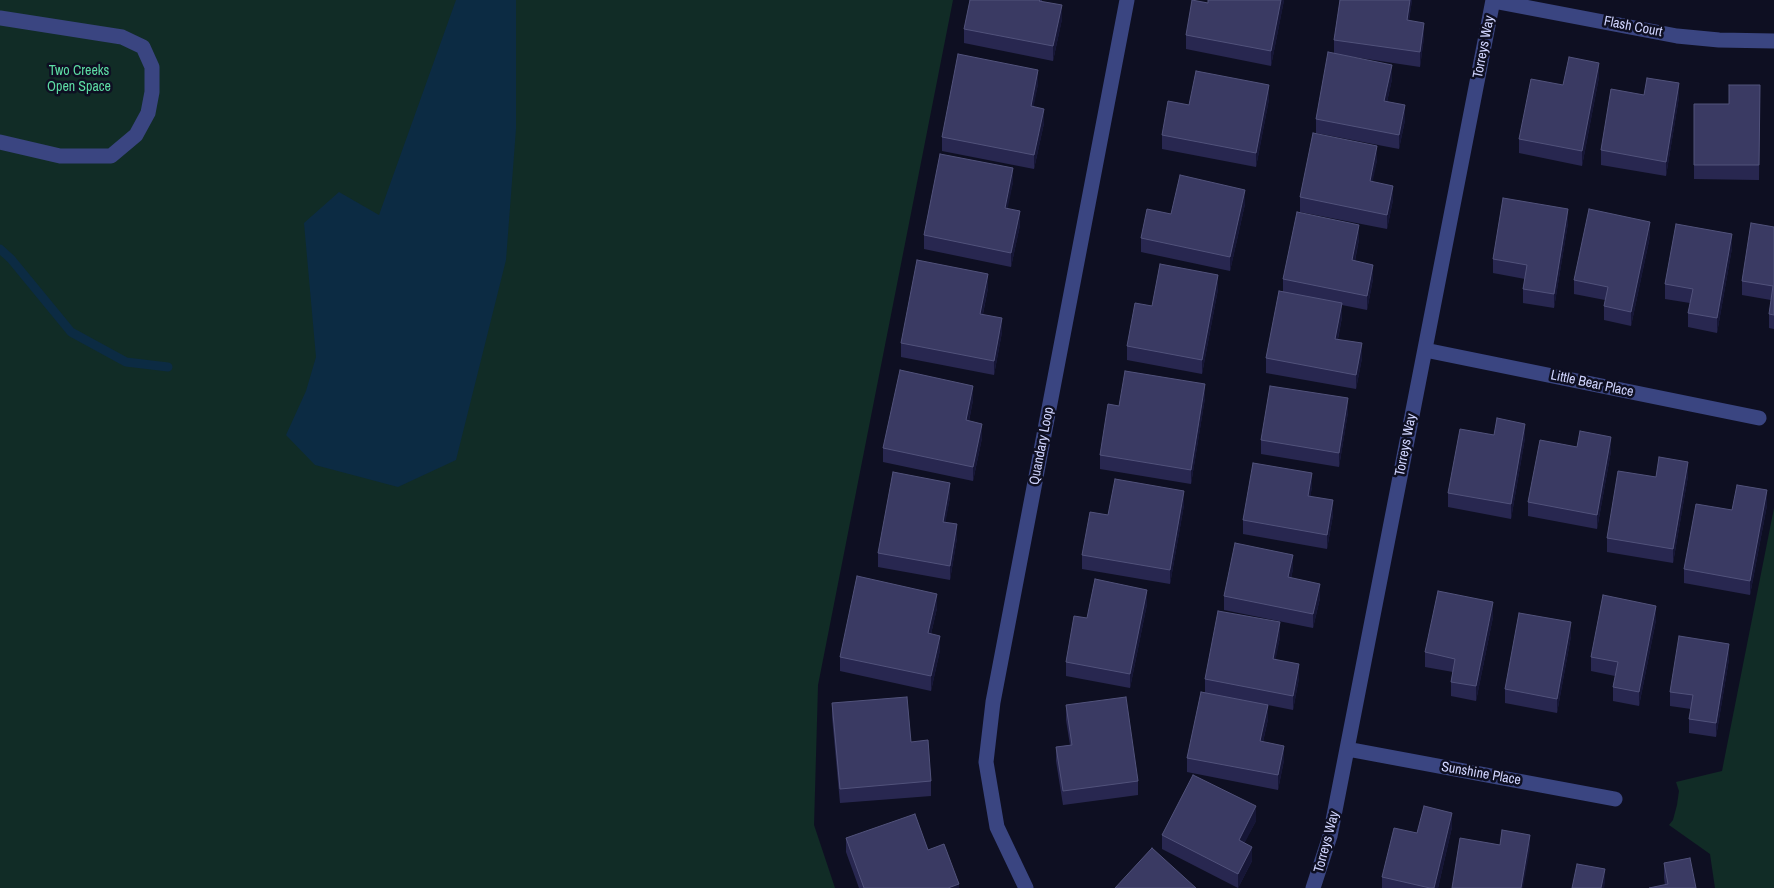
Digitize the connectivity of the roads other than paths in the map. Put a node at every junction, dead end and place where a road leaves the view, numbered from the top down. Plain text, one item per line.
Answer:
1 (1127, 0) edge
2 (1493, 0) edge
3 (0, 18) edge
4 (1774, 41) edge
5 (0, 142) edge
6 (1425, 350) junction
7 (1759, 418) dead end
8 (1347, 749) junction
9 (1615, 799) dead end
10 (1026, 888) edge
11 (1313, 888) edge

1 - 10 street, Quandary Loop
2 - 4 street, Flash Court
2 - 6 street, Torreys Way
3 - 5 street
6 - 7 street, Little Bear Place
6 - 8 street, Torreys Way
8 - 9 street, Sunshine Place
8 - 11 street, Torreys Way

